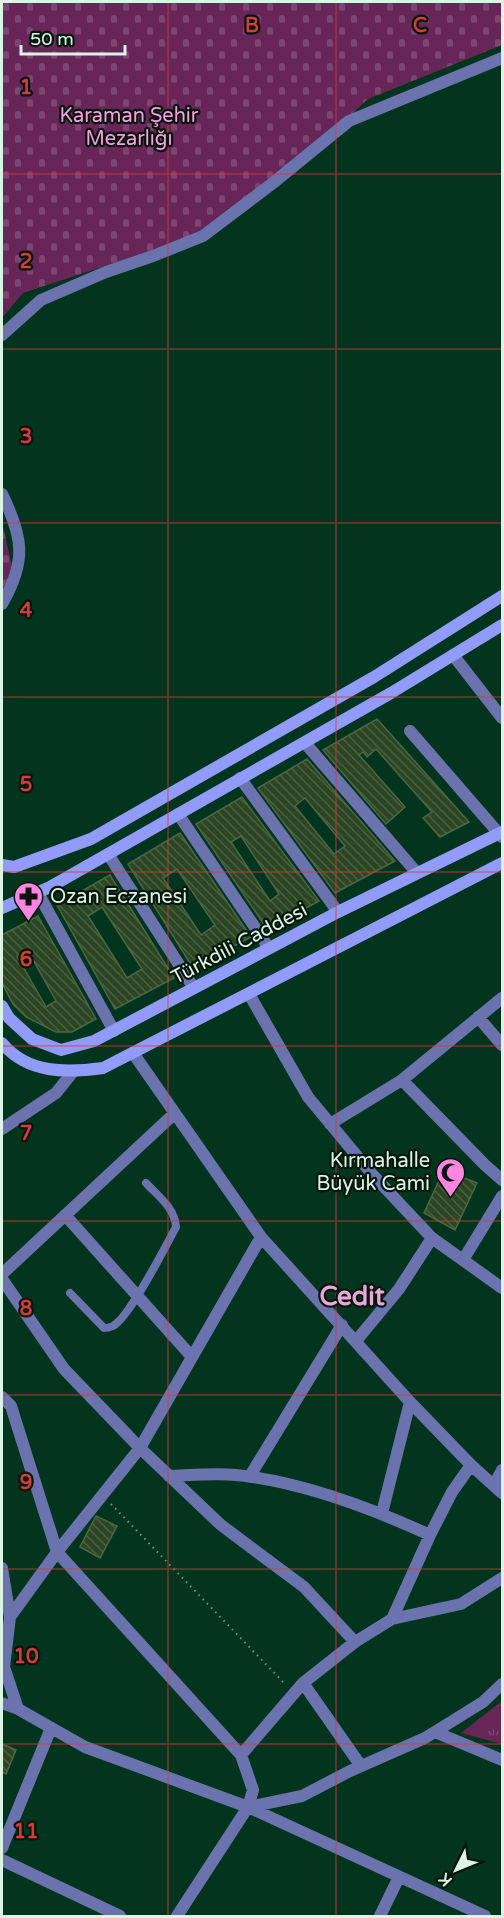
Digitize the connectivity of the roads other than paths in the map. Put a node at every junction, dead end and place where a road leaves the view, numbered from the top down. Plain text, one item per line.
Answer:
1 (502, 58) edge
2 (2, 335) edge
3 (2, 494) edge
4 (502, 596) edge
5 (2, 604) edge
6 (502, 625) edge
7 (453, 655) junction
8 (502, 718) edge
9 (410, 731) dead end
10 (305, 743) junction
11 (240, 778) junction
12 (178, 814) junction
13 (501, 834) edge
14 (108, 854) junction
15 (502, 863) edge
16 (2, 865) edge
17 (417, 873) junction
18 (38, 893) junction
19 (2, 908) edge
20 (338, 912) junction
21 (269, 948) junction
22 (194, 988) junction
23 (249, 994) junction
24 (502, 998) edge
25 (2, 1006) edge
26 (478, 1017) junction
27 (114, 1031) junction
28 (2, 1042) edge
29 (502, 1045) edge
30 (133, 1053) junction
31 (72, 1073) junction
32 (402, 1080) junction
33 (175, 1113) junction
34 (330, 1124) junction
35 (2, 1129) edge
36 (502, 1180) edge
37 (146, 1183) dead end
38 (502, 1196) edge
39 (64, 1215) junction
40 (261, 1237) junction
41 (432, 1238) junction
42 (463, 1260) junction
43 (2, 1274) edge
44 (2, 1279) edge
45 (502, 1288) edge
46 (70, 1293) dead end
47 (137, 1296) junction
48 (342, 1325) junction
49 (356, 1341) junction
50 (192, 1357) junction
51 (2, 1397) edge
52 (410, 1402) junction
53 (140, 1448) junction
54 (471, 1465) junction
55 (502, 1470) edge
56 (169, 1476) junction
57 (250, 1476) junction
58 (498, 1489) edge
59 (382, 1513) junction
60 (430, 1535) junction
61 (57, 1552) junction
62 (2, 1568) edge
63 (502, 1578) edge
64 (10, 1617) junction
65 (392, 1619) junction
66 (4, 1642) edge
67 (355, 1642) junction
68 (303, 1683) junction
69 (502, 1684) edge
70 (2, 1703) edge
71 (18, 1709) junction
72 (51, 1728) junction
73 (435, 1732) junction
74 (241, 1755) junction
75 (502, 1760) edge
76 (361, 1766) junction
77 (248, 1807) junction
78 (2, 1848) edge
79 (2, 1860) edge
80 (399, 1877) junction
81 (484, 1916) edge
82 (120, 1917) edge
83 (177, 1917) edge
84 (380, 1917) edge

1 - 2 street
3 - 5 street
4 - 16 main road
6 - 7 main road
7 - 8 street
7 - 10 main road
9 - 13 street
10 - 11 main road
10 - 17 street
11 - 12 main road
11 - 20 street
12 - 14 main road
12 - 21 street
13 - 17 main road, Türkdili Caddesi
14 - 18 main road
14 - 22 street
15 - 23 main road
17 - 20 main road, Türkdili Caddesi
18 - 19 main road
18 - 27 street
20 - 21 main road, Türkdili Caddesi
21 - 22 main road, Türkdili Caddesi
22 - 27 main road, Türkdili Caddesi
23 - 30 main road
23 - 34 street
24 - 26 street
25 - 27 main road, Türkdili Caddesi
26 - 29 street
26 - 32 street
28 - 31 main road
30 - 31 main road
30 - 33 street
31 - 35 street
32 - 34 street
32 - 36 street
33 - 39 street
33 - 40 street
34 - 41 street
37 - 47 lane
38 - 42 street
39 - 43 street
39 - 47 street
40 - 48 street
40 - 50 street
41 - 42 street
41 - 49 street
42 - 45 street
44 - 53 street
46 - 47 lane
47 - 50 street
48 - 49 street
48 - 57 street
49 - 52 street
50 - 53 street
51 - 61 street
52 - 54 street
52 - 59 street
53 - 56 street
53 - 61 street
54 - 58 street
54 - 60 street
55 - 58 street
56 - 57 street
56 - 67 street
57 - 59 street
59 - 60 street
60 - 65 street
61 - 64 street
61 - 74 street
62 - 64 street
63 - 65 street
64 - 66 street
65 - 67 street
66 - 71 street
67 - 68 street
68 - 74 street
68 - 76 street
69 - 73 street
70 - 71 street
71 - 72 street
72 - 77 street
72 - 78 street
73 - 75 street
73 - 76 street
74 - 77 street
76 - 77 street
77 - 80 street
77 - 83 street
79 - 82 street
80 - 81 street
80 - 84 street

